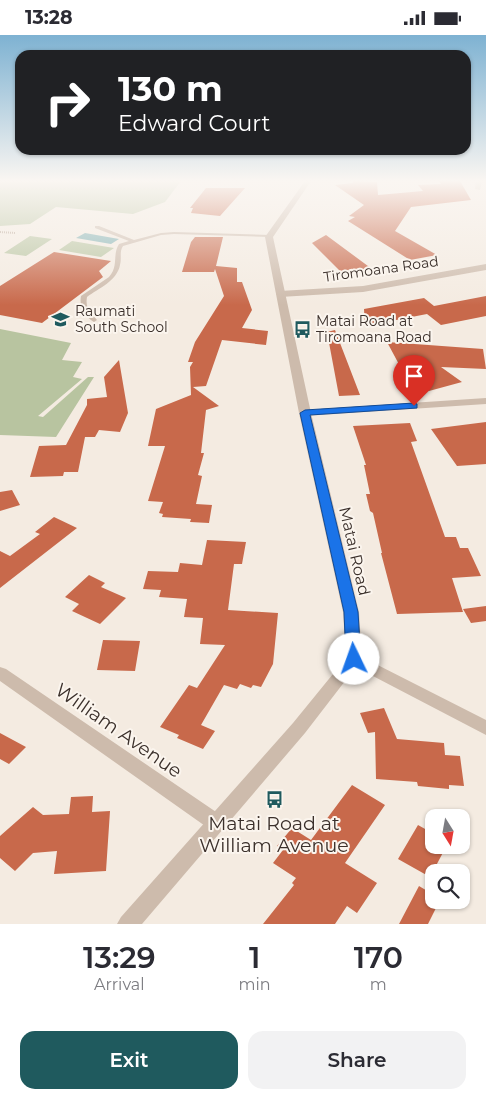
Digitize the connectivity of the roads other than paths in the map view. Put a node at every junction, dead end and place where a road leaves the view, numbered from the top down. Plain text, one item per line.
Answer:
1 (279, 222) edge
2 (97, 227) dead end
3 (270, 236) junction
4 (132, 241) junction
5 (486, 267) edge
6 (280, 294) junction
7 (94, 320) dead end
8 (486, 401) edge
9 (305, 413) junction
10 (354, 659) junction
11 (0, 673) edge
12 (486, 728) edge
13 (215, 821) junction
14 (128, 924) edge

1 - 3 street
2 - 4 lane
3 - 4 lane
3 - 6 street, Matai Road
4 - 7 lane
5 - 6 street, Tiromoana Road
6 - 9 street, Matai Road
8 - 9 street
9 - 10 street, Matai Road
10 - 12 street
10 - 13 street
11 - 13 street, William Avenue
13 - 14 street

